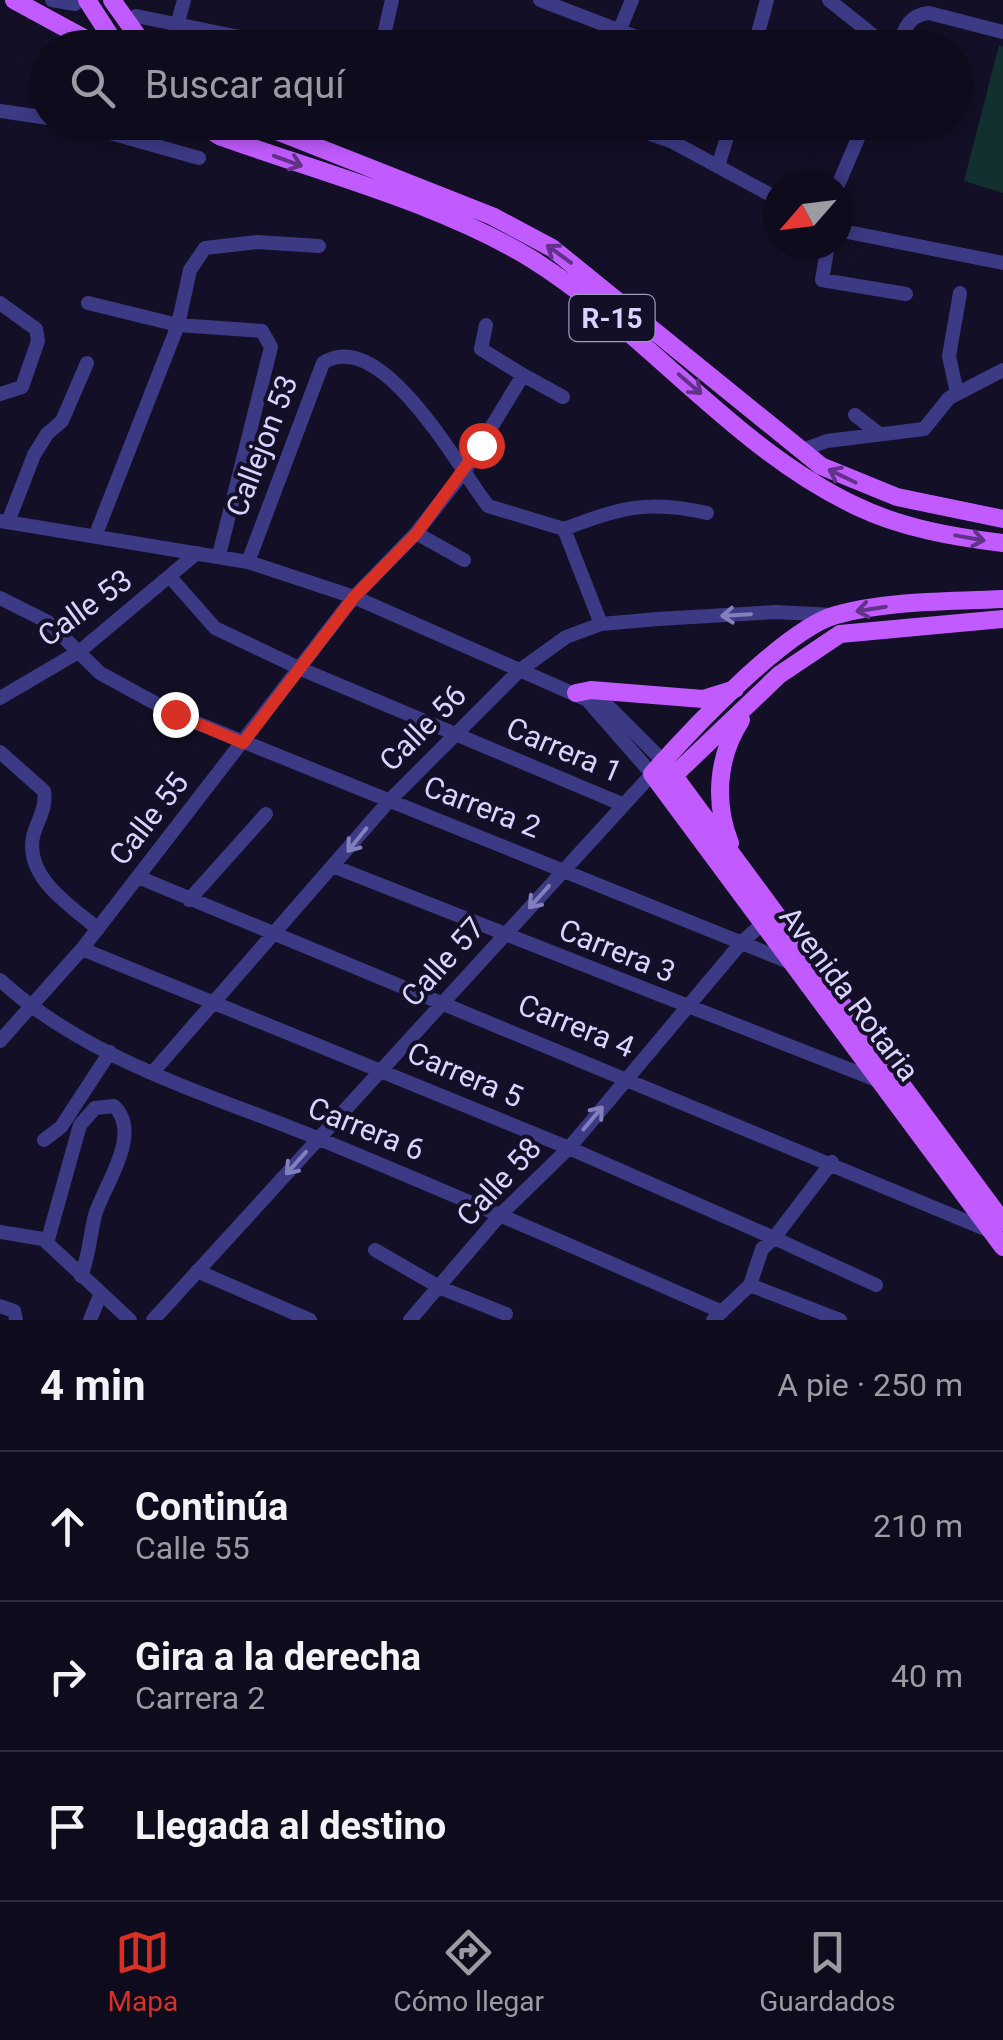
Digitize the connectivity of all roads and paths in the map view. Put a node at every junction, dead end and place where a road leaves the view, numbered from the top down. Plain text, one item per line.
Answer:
1 (14, 0) edge
2 (52, 0) edge
3 (112, 0) edge
4 (184, 0) edge
5 (392, 0) edge
6 (540, 0) edge
7 (632, 0) edge
8 (767, 0) edge
9 (829, 0) edge
10 (81, 2) edge
11 (136, 16) dead end
12 (178, 22) junction
13 (69, 30) edge
14 (104, 30) edge
15 (133, 30) edge
16 (213, 30) edge
17 (385, 30) edge
18 (621, 30) joint
19 (759, 30) edge
20 (866, 30) edge
21 (905, 30) edge
22 (1003, 32) edge
23 (0, 112) edge
24 (30, 116) edge
25 (134, 140) edge
26 (230, 140) edge
27 (300, 140) edge
28 (667, 140) edge
29 (726, 140) edge
30 (854, 140) edge
31 (198, 158) dead end
32 (718, 166) junction
33 (843, 170) edge
34 (763, 192) edge
35 (853, 233) edge
36 (320, 246) dead end
37 (825, 260) edge
38 (1003, 263) edge
39 (960, 293) dead end
40 (906, 294) dead end
41 (0, 304) edge
42 (88, 304) dead end
43 (178, 325) junction
44 (486, 325) dead end
45 (87, 363) dead end
46 (1003, 370) edge
47 (523, 375) junction
48 (957, 392) junction
49 (0, 394) edge
50 (563, 396) dead end
51 (854, 416) dead end
52 (878, 433) junction
53 (802, 450) junction
54 (466, 469) junction
55 (707, 513) dead end
56 (1003, 519) edge
57 (4, 522) edge
58 (564, 530) junction
59 (96, 534) junction
60 (416, 534) junction
61 (1003, 543) edge
62 (197, 553) junction
63 (219, 555) junction
64 (464, 560) dead end
65 (248, 562) junction
66 (171, 578) junction
67 (354, 597) junction
68 (0, 598) edge
69 (1003, 599) edge
70 (833, 616) junction
71 (1003, 618) edge
72 (601, 624) junction
73 (80, 652) junction
74 (301, 670) junction
75 (520, 670) junction
76 (749, 691) junction
77 (582, 697) junction
78 (0, 698) edge
79 (454, 733) junction
80 (243, 743) junction
81 (0, 752) edge
82 (663, 774) junction
83 (390, 801) junction
84 (624, 805) junction
85 (266, 814) dead end
86 (336, 867) junction
87 (565, 869) junction
88 (742, 871) junction
89 (138, 877) junction
90 (189, 900) junction
91 (768, 920) junction
92 (98, 929) junction
93 (270, 934) junction
94 (504, 936) junction
95 (742, 942) junction
96 (82, 949) junction
97 (789, 962) junction
98 (0, 980) edge
99 (443, 1002) junction
100 (212, 1004) junction
101 (30, 1008) junction
102 (687, 1008) junction
103 (0, 1041) edge
104 (110, 1052) junction
105 (382, 1070) junction
106 (153, 1072) junction
107 (627, 1077) junction
108 (881, 1081) junction
109 (318, 1138) junction
110 (44, 1140) dead end
111 (569, 1148) junction
112 (832, 1162) junction
113 (502, 1214) junction
114 (997, 1227) edge
115 (0, 1232) edge
116 (774, 1238) junction
117 (47, 1243) junction
118 (1003, 1247) edge
119 (375, 1250) dead end
120 (198, 1271) junction
121 (81, 1276) junction
122 (750, 1284) junction
123 (876, 1285) dead end
124 (440, 1288) junction
125 (101, 1293) junction
126 (0, 1306) edge
127 (506, 1314) dead end
128 (718, 1316) edge
129 (16, 1320) edge
130 (90, 1320) edge
131 (130, 1320) edge
132 (153, 1320) edge
133 (310, 1320) edge
134 (410, 1320) edge
135 (840, 1320) edge

1 - 13 main road
2 - 10 street
3 - 15 main road
4 - 12 street
5 - 17 street
6 - 18 street
7 - 18 street
8 - 19 street
9 - 20 street
10 - 14 main road
11 - 12 street
12 - 16 street
21 - 22 street
23 - 24 street
25 - 31 street
26 -> 61 main road, R-15
53 -> 27 main road, R-15
28 - 32 street
29 - 32 street
30 - 33 street
32 - 34 street
35 - 38 street
36 - 43 street
37 - 40 street
39 - 48 street
41 - 49 street
42 - 43 street
43 - 59 street
43 - 63 street
44 - 47 street
45 - 57 street
46 - 48 street
47 - 50 street
47 - 54 street, Calle 55
48 - 52 street
51 - 52 street
52 - 53 street
56 -> 53 main road, R-15
54 - 58 street, Callejon 53
54 - 60 street, Calle 55
54 - 65 street, Callejon 53
55 - 58 street
57 - 59 street
58 - 72 street
59 - 62 street
60 - 64 street
60 - 67 street, Calle 55
62 - 63 street
62 - 66 street, Calle 53
63 - 65 street
65 - 67 street
66 - 73 street, Calle 53
66 - 74 street, Carrera 1
67 - 74 street, Calle 55
67 - 75 street
68 - 73 street, Carrera 2
69 -> 70 main road
70 -> 72 street, Calle 56
70 - 76 main road
71 - 76 main road
72 - 75 street, Calle 56
73 - 78 street, Calle 53
73 - 80 street, Carrera 2
74 - 79 street, Carrera 1
74 - 80 street, Calle 55
75 - 77 street
75 - 79 street, Calle 56
76 - 77 main road
76 - 82 main road
76 - 88 main road
77 - 82 street
79 - 83 street, Calle 56
79 - 84 street, Carrera 1
80 - 83 street, Carrera 2
80 - 89 street, Calle 55
81 - 92 street
82 - 84 street, Calle 57
82 - 88 main road, Avenida Rotaria
82 - 91 main road, Avenida Rotaria
83 -> 86 street, Calle 56
83 - 87 street, Carrera 2
84 - 87 street, Calle 57
85 - 90 street
86 - 93 street, Calle 56
86 - 94 street, Carrera 3
87 -> 94 street, Calle 57
87 - 95 street, Carrera 2
88 - 91 main road, Avenida Rotaria
89 - 90 street, Carrera 4
89 - 92 street, Calle 55
90 - 93 street, Carrera 4
91 - 95 street, Calle 58
91 - 97 main road, Avenida Rotaria
91 - 114 main road, Avenida Rotaria
92 - 96 street, Calle 55
93 - 99 street, Carrera 4
93 - 100 street, Calle 56
94 - 99 street, Calle 57
94 - 102 street, Carrera 3
95 - 97 street, Carrera 2
95 - 102 street, Calle 58
96 - 100 street, Carrera 5
96 - 101 street, Calle 55
97 - 108 main road, Avenida Rotaria
98 - 101 street, Carrera 6
99 - 105 street, Calle 57
99 - 107 street, Carrera 4
100 - 105 street, Carrera 5
100 - 106 street, Calle 56
101 - 103 street, Calle 55
101 - 104 street, Carrera 6
102 - 107 street, Calle 58
102 - 108 street, Carrera 3
104 - 106 street, Carrera 6
104 - 110 street
105 - 109 street, Calle 57
105 - 111 street, Carrera 5
106 - 109 street, Carrera 6
111 -> 107 street, Calle 58
107 - 112 street, Carrera 4
108 - 114 main road, Avenida Rotaria
109 - 113 street, Carrera 6
109 -> 120 street, Calle 57
111 - 113 street, Calle 58
111 - 116 street, Carrera 5
112 - 114 street, Carrera 4
112 - 116 street
113 - 124 street, Calle 58
113 - 128 street, Carrera 6
114 - 118 main road, Avenida Rotaria
115 - 117 street
116 - 122 street
116 - 123 street, Carrera 5
117 - 121 street
117 - 121 street
119 - 124 street
120 - 132 street, Calle 57
120 - 133 street
121 - 125 street
122 - 128 street
122 - 135 street
124 - 127 street
124 - 134 street, Calle 58
125 - 130 street
125 - 131 street
126 - 129 street

